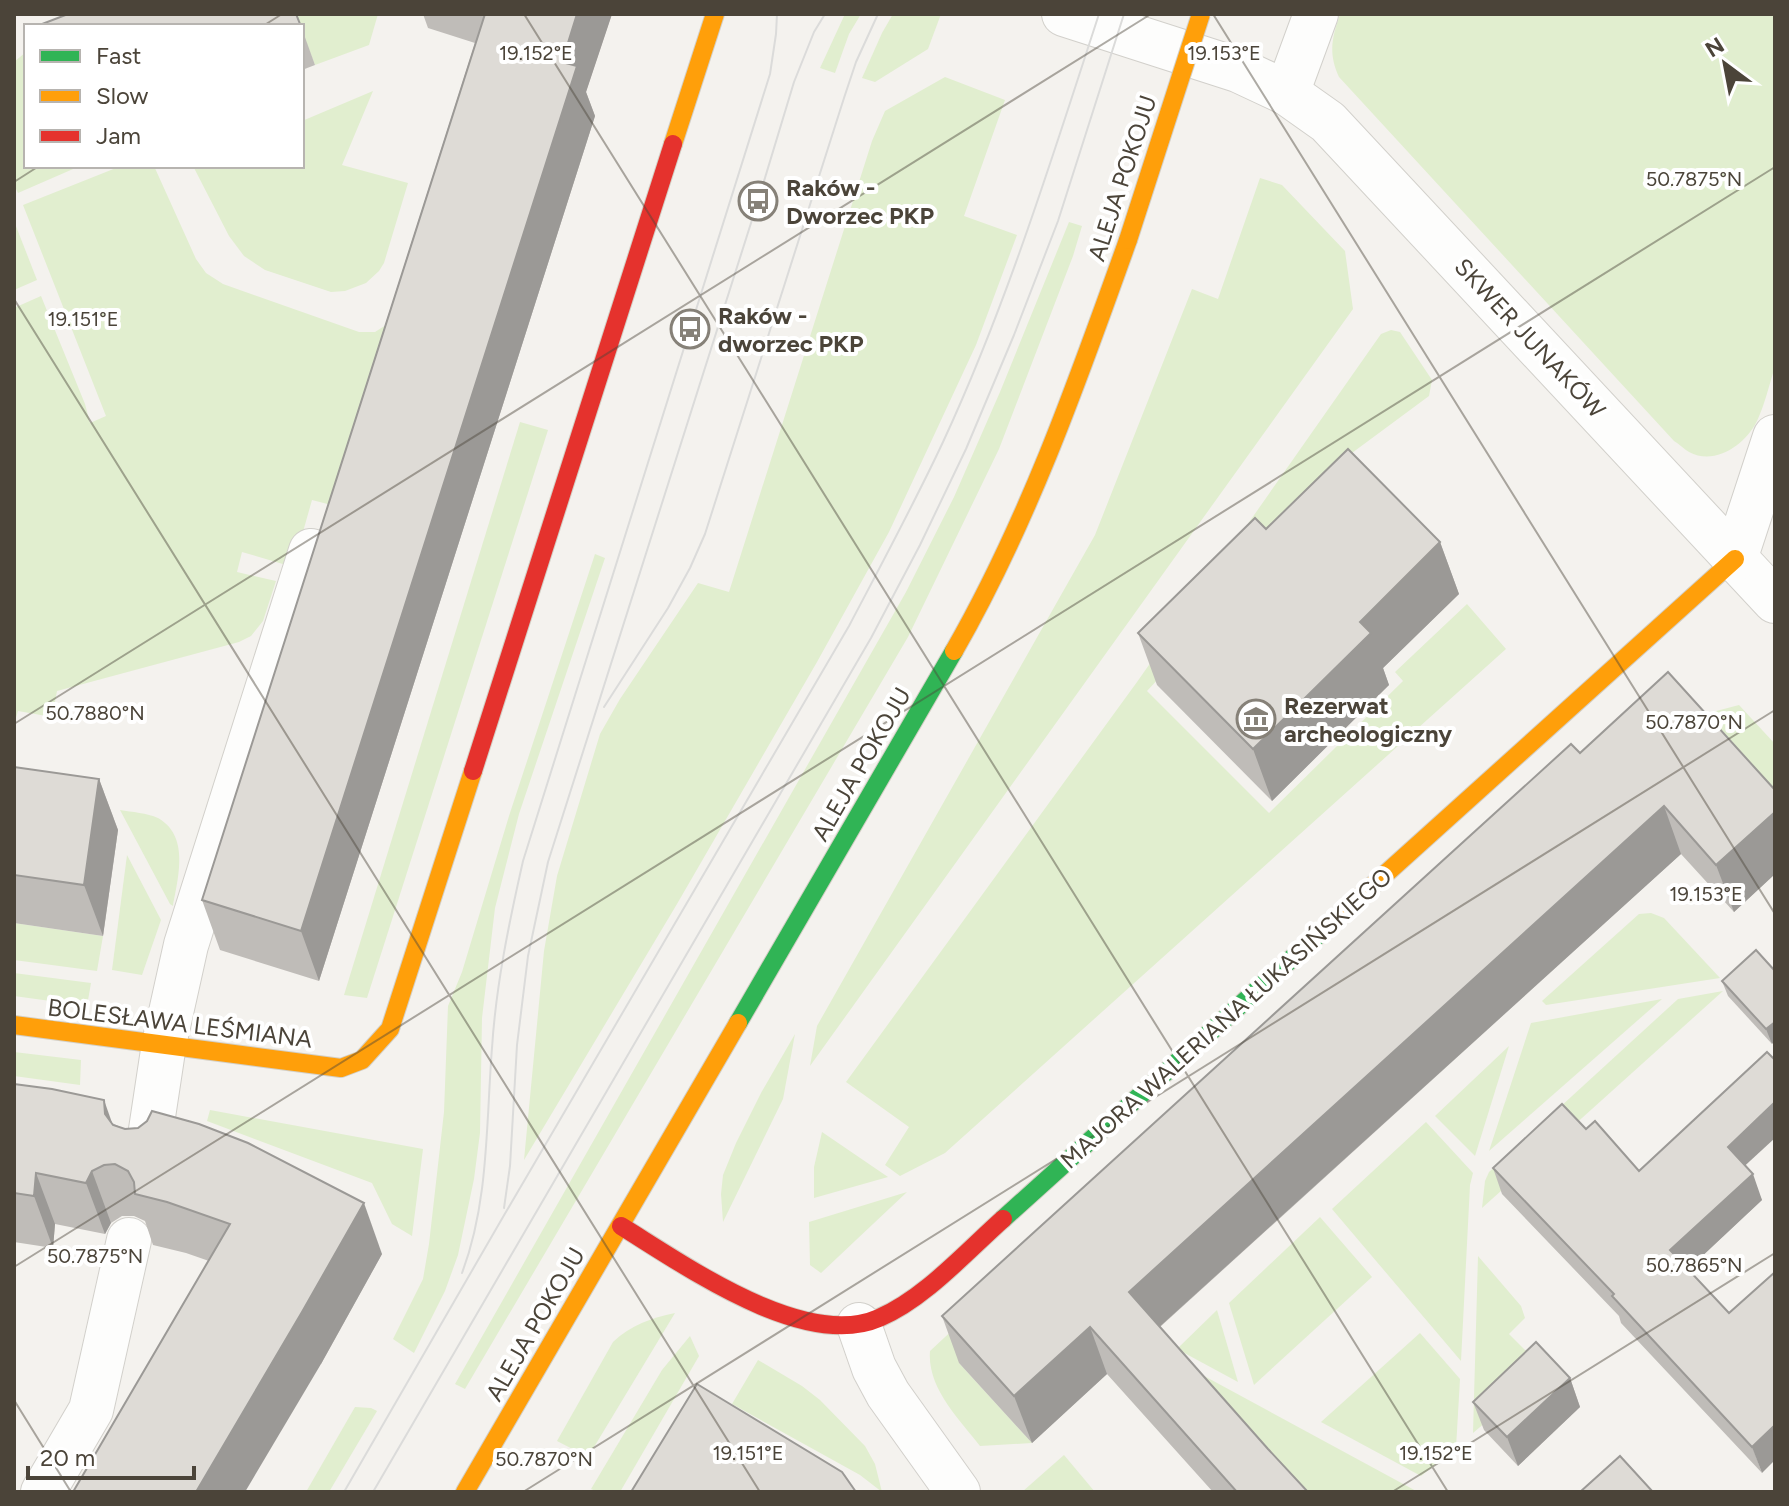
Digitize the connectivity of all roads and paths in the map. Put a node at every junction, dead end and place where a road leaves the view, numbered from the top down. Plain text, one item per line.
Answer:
1 (715, 14) edge
2 (1064, 14) edge
3 (1201, 14) edge
4 (1316, 14) edge
5 (1287, 93) junction
6 (1775, 437) edge
7 (311, 551) edge
8 (1735, 559) junction
9 (1775, 601) edge
10 (14, 1025) edge
11 (164, 1044) junction
12 (147, 1156) edge
13 (621, 1226) junction
14 (129, 1240) dead end
15 (859, 1325) junction
16 (43, 1492) edge
17 (465, 1492) edge
18 (958, 1492) edge

1 - 11 street, BOLESŁAWA LEŚMIANA
2 - 5 street, SKWER JUNAKÓW
3 - 13 street, ALEJA POKOJU, bridge
4 - 5 street
5 - 8 street, SKWER JUNAKÓW
6 - 8 street
7 - 11 street
8 - 9 street
8 - 15 street, MAJORA WALERIANA ŁUKASIŃSKIEGO
10 - 11 street, BOLESŁAWA LEŚMIANA
11 - 12 street
13 - 15 street, MAJORA WALERIANA ŁUKASIŃSKIEGO
13 - 17 street, ALEJA POKOJU
14 - 16 street
15 - 18 street

